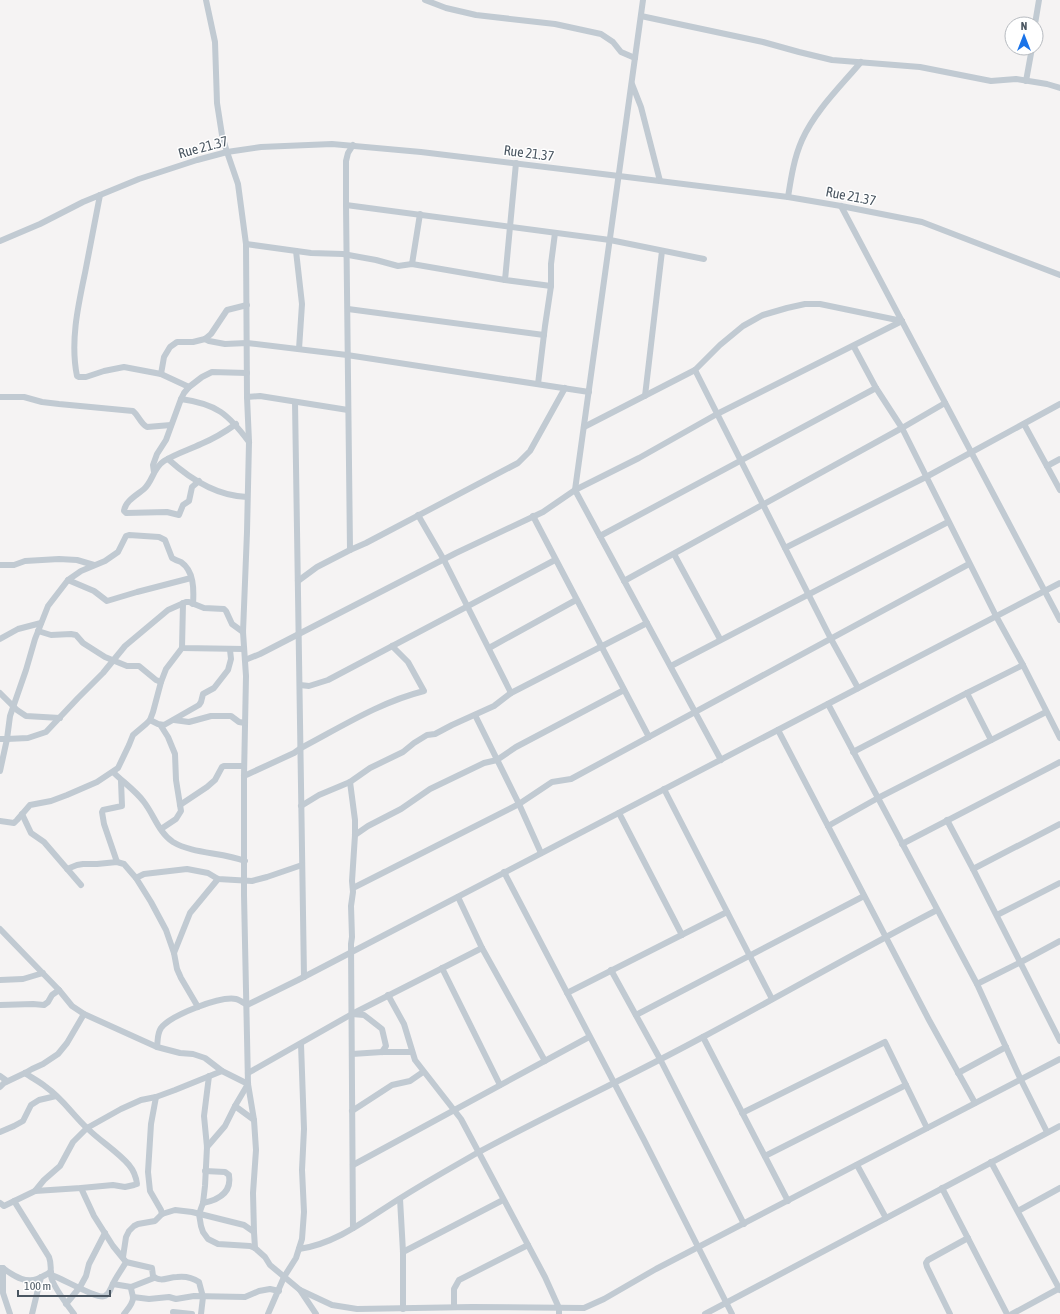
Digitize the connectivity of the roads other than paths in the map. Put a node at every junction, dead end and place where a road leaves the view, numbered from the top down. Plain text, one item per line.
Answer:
1 (206, 0) edge
2 (425, 0) edge
3 (643, 0) edge
4 (1039, 0) edge
5 (641, 16) junction
6 (1036, 16) edge
7 (1031, 56) edge
8 (635, 58) junction
9 (861, 62) junction
10 (1026, 81) junction
11 (632, 84) junction
12 (1060, 88) edge
13 (353, 145) junction
14 (227, 152) junction
15 (516, 163) junction
16 (619, 176) junction
17 (660, 181) junction
18 (100, 195) junction
19 (788, 197) junction
20 (346, 205) junction
21 (841, 206) junction
22 (420, 214) junction
23 (510, 227) junction
24 (555, 233) junction
25 (610, 240) junction
26 (0, 241) edge
27 (246, 244) junction
28 (296, 251) junction
29 (662, 251) junction
30 (347, 254) junction
31 (704, 259) dead end
32 (412, 264) junction
33 (1060, 275) edge
34 (505, 280) junction
35 (551, 286) junction
36 (247, 305) junction
37 (348, 309) junction
38 (902, 321) junction
39 (544, 335) junction
40 (205, 339) junction
41 (247, 343) junction
42 (854, 347) junction
43 (299, 349) junction
44 (347, 356) junction
45 (695, 370) junction
46 (247, 373) junction
47 (161, 374) junction
48 (538, 384) junction
49 (189, 387) junction
50 (565, 388) junction
51 (876, 388) junction
52 (589, 392) junction
53 (645, 396) junction
54 (0, 397) edge
55 (247, 397) junction
56 (181, 399) junction
57 (296, 402) junction
58 (945, 403) junction
59 (1060, 404) edge
60 (348, 410) junction
61 (717, 414) junction
62 (236, 424) junction
63 (1024, 424) junction
64 (171, 425) junction
65 (584, 427) junction
66 (902, 428) junction
67 (249, 442) junction
68 (971, 452) junction
69 (168, 459) junction
70 (1060, 459) edge
71 (740, 461) junction
72 (1047, 466) junction
73 (154, 472) junction
74 (926, 477) junction
75 (199, 481) junction
76 (576, 490) junction
77 (1060, 490) edge
78 (247, 497) junction
79 (763, 505) junction
80 (418, 515) junction
81 (533, 516) junction
82 (948, 522) junction
83 (600, 536) junction
84 (785, 548) junction
85 (350, 550) junction
86 (674, 554) junction
87 (444, 560) junction
88 (555, 560) junction
89 (969, 564) junction
90 (0, 565) edge
91 (94, 565) junction
92 (191, 578) junction
93 (68, 580) junction
94 (624, 580) junction
95 (298, 581) junction
96 (1060, 583) edge
97 (1045, 591) junction
98 (809, 594) junction
99 (576, 600) junction
100 (183, 602) junction
101 (193, 604) junction
102 (467, 606) junction
103 (996, 616) junction
104 (1060, 620) edge
105 (647, 623) junction
106 (41, 624) junction
107 (38, 631) junction
108 (243, 632) junction
109 (299, 634) junction
110 (0, 639) edge
111 (720, 639) junction
112 (831, 639) junction
113 (392, 646) junction
114 (601, 646) junction
115 (182, 648) junction
116 (489, 648) junction
117 (244, 649) junction
118 (230, 650) junction
119 (114, 660) junction
120 (245, 660) junction
121 (1023, 665) junction
122 (671, 666) junction
123 (161, 682) junction
124 (300, 685) junction
125 (858, 688) junction
126 (624, 690) junction
127 (0, 693) edge
128 (511, 693) junction
129 (967, 693) junction
130 (828, 704) junction
131 (14, 706) junction
132 (695, 712) junction
133 (1046, 712) junction
134 (475, 715) junction
135 (60, 718) junction
136 (150, 720) junction
137 (174, 720) junction
138 (245, 723) junction
139 (161, 726) junction
140 (778, 730) junction
141 (649, 737) junction
142 (1060, 738) edge
143 (3, 739) edge
144 (991, 740) junction
145 (301, 748) junction
146 (853, 752) junction
147 (497, 760) junction
148 (721, 760) junction
149 (1060, 762) edge
150 (244, 766) junction
151 (0, 772) edge
152 (112, 772) junction
153 (244, 776) junction
154 (121, 781) junction
155 (350, 782) junction
156 (664, 789) junction
157 (878, 798) junction
158 (180, 804) junction
159 (519, 804) junction
160 (302, 806) junction
161 (619, 813) junction
162 (22, 814) junction
163 (947, 820) junction
164 (0, 821) edge
165 (1060, 824) edge
166 (828, 826) junction
167 (161, 829) junction
168 (355, 835) junction
169 (902, 844) junction
170 (541, 853) junction
171 (244, 861) junction
172 (117, 862) junction
173 (302, 865) junction
174 (974, 869) junction
175 (67, 870) junction
176 (504, 872) junction
177 (136, 878) junction
178 (218, 879) junction
179 (244, 881) junction
180 (1060, 883) edge
181 (80, 885) dead end
182 (353, 888) junction
183 (864, 896) junction
184 (458, 897) junction
185 (938, 910) junction
186 (727, 912) junction
187 (997, 915) junction
188 (0, 929) edge
189 (682, 935) junction
190 (886, 937) junction
191 (1060, 941) edge
192 (482, 948) junction
193 (351, 952) junction
194 (174, 953) junction
195 (750, 956) junction
196 (1021, 962) junction
197 (442, 968) junction
198 (611, 970) junction
199 (43, 973) junction
200 (304, 976) junction
201 (0, 980) edge
202 (977, 984) junction
203 (60, 990) junction
204 (567, 993) junction
205 (388, 995) junction
206 (772, 999) junction
207 (0, 1005) edge
208 (247, 1005) junction
209 (198, 1007) junction
210 (84, 1014) junction
211 (352, 1014) junction
212 (636, 1015) junction
213 (589, 1037) junction
214 (703, 1037) junction
215 (1060, 1041) edge
216 (301, 1044) junction
217 (157, 1047) junction
218 (1006, 1047) junction
219 (382, 1052) junction
220 (412, 1052) junction
221 (352, 1054) junction
222 (660, 1059) junction
223 (1060, 1059) edge
224 (545, 1061) junction
225 (222, 1071) junction
226 (423, 1072) junction
227 (25, 1073) junction
228 (248, 1073) junction
229 (958, 1073) junction
230 (0, 1076) edge
231 (209, 1076) junction
232 (1020, 1080) junction
233 (7, 1082) junction
234 (248, 1084) junction
235 (613, 1084) junction
236 (500, 1085) junction
237 (906, 1085) junction
238 (0, 1087) edge
239 (56, 1096) junction
240 (156, 1097) junction
241 (975, 1103) junction
242 (235, 1106) junction
243 (454, 1110) junction
244 (352, 1111) junction
245 (742, 1113) junction
246 (254, 1120) junction
247 (1060, 1126) edge
248 (87, 1128) junction
249 (927, 1128) junction
250 (0, 1132) edge
251 (1047, 1132) junction
252 (207, 1147) junction
253 (478, 1153) junction
254 (765, 1156) junction
255 (991, 1162) junction
256 (353, 1165) junction
257 (857, 1165) junction
258 (205, 1172) junction
259 (81, 1188) junction
260 (942, 1188) junction
261 (1060, 1188) edge
262 (35, 1191) junction
263 (400, 1199) junction
264 (503, 1200) junction
265 (14, 1201) junction
266 (788, 1201) junction
267 (203, 1204) junction
268 (1, 1206) edge
269 (1018, 1211) junction
270 (162, 1214) junction
271 (199, 1214) junction
272 (886, 1218) junction
273 (744, 1224) junction
274 (353, 1228) junction
275 (254, 1232) junction
276 (105, 1233) junction
277 (968, 1238) junction
278 (528, 1245) junction
279 (698, 1247) junction
280 (255, 1248) junction
281 (299, 1249) junction
282 (403, 1252) junction
283 (124, 1259) junction
284 (1, 1268) edge
285 (51, 1273) junction
286 (41, 1277) junction
287 (284, 1277) junction
288 (154, 1278) junction
289 (113, 1284) junction
290 (80, 1287) junction
291 (131, 1287) junction
292 (1060, 1289) edge
293 (300, 1290) junction
294 (279, 1291) junction
295 (133, 1297) junction
296 (203, 1297) junction
297 (176, 1299) junction
298 (726, 1303) junction
299 (66, 1304) junction
300 (454, 1307) junction
301 (403, 1308) junction
302 (559, 1311) edge
303 (173, 1313) edge
304 (10, 1314) edge
305 (32, 1314) edge
306 (74, 1314) edge
307 (124, 1314) edge
308 (192, 1314) edge
309 (201, 1314) edge
310 (268, 1314) edge
311 (316, 1314) edge
312 (705, 1314) edge
313 (732, 1314) edge
314 (950, 1314) edge
315 (1007, 1314) edge
316 (1012, 1314) edge

1 - 14 street
2 - 8 street
3 - 5 street
4 - 6 street
5 - 8 street
5 - 9 street
7 - 10 street
8 - 11 street
9 - 10 street
9 - 19 street
10 - 12 street
11 - 16 street
11 - 17 street
13 - 14 street, Rue 21.37
13 - 15 street, Rue 21.37
13 - 20 street
14 - 18 street, Rue 21.37
14 - 27 street
15 - 16 street, Rue 21.37
15 - 23 street
16 - 17 street, Rue 21.37
16 - 25 street
17 - 19 street, Rue 21.37
18 - 26 street, Rue 21.37
18 - 47 street
19 - 21 street, Rue 21.37
20 - 22 street
20 - 30 street
21 - 33 street, Rue 21.37
21 - 38 street
22 - 23 street
22 - 32 street
23 - 24 street
23 - 34 street
24 - 25 street
24 - 35 street
25 - 29 street
25 - 52 street
27 - 28 street
27 - 36 street
28 - 30 street
28 - 43 street
29 - 31 street
29 - 53 street
30 - 32 street
30 - 37 street
32 - 34 street
34 - 35 street
35 - 39 street
36 - 40 street
36 - 41 street
37 - 39 street
37 - 44 street
38 - 42 street
38 - 45 street
38 - 58 street
39 - 48 street
40 - 41 street
40 - 47 street
41 - 43 street
41 - 46 street
42 - 51 street
42 - 61 street
43 - 44 street
44 - 48 street
44 - 60 street
45 - 53 street
45 - 61 street
46 - 49 street
46 - 55 street
47 - 49 street
48 - 50 street
49 - 56 street
50 - 52 street
50 - 80 street
51 - 66 street
51 - 71 street
52 - 65 street
53 - 65 street
54 - 64 street
55 - 57 street
55 - 67 street
56 - 62 street
56 - 64 street
57 - 60 street
57 - 95 street
58 - 66 street
58 - 68 street
59 - 63 street
60 - 85 street
61 - 71 street
61 - 76 street
62 - 67 street
62 - 69 street
63 - 68 street
63 - 72 street
64 - 73 street
65 - 76 street
66 - 74 street
66 - 79 street
67 - 78 street
68 - 74 street
68 - 97 street
69 - 73 street
69 - 75 street
70 - 72 street
71 - 79 street
71 - 83 street
72 - 77 street
73 - 75 street
74 - 82 street
74 - 84 street
75 - 78 street
76 - 81 street
76 - 83 street
78 - 108 street
79 - 84 street
79 - 86 street
80 - 85 street
80 - 87 street
81 - 87 street
81 - 88 street
82 - 89 street
82 - 98 street
83 - 94 street
84 - 98 street
85 - 95 street
86 - 94 street
86 - 111 street
87 - 102 street
87 - 109 street
88 - 99 street
88 - 102 street
89 - 103 street
89 - 112 street
90 - 91 street
91 - 92 street
91 - 93 street
92 - 93 street
92 - 101 street
93 - 106 street
94 - 105 street
95 - 109 street
96 - 97 street
97 - 103 street
97 - 104 street
98 - 111 street
98 - 112 street
99 - 114 street
99 - 116 street
100 - 101 street
100 - 115 street
100 - 119 street
101 - 108 street
102 - 113 street
102 - 116 street
103 - 121 street
103 - 125 street
105 - 114 street
105 - 122 street
106 - 107 street
106 - 110 street
107 - 119 street
107 - 131 street
108 - 117 street
109 - 120 street
109 - 124 street
111 - 122 street
112 - 125 street
112 - 132 street
113 - 124 street
113 - 145 street
114 - 126 street
114 - 128 street
115 - 118 street
115 - 123 street
116 - 128 street
117 - 118 street
117 - 120 street
118 - 137 street
119 - 123 street
119 - 135 street
120 - 138 street
121 - 129 street
121 - 133 street
122 - 132 street
123 - 136 street
124 - 145 street
125 - 130 street
126 - 141 street
126 - 147 street
127 - 131 street
128 - 134 street
129 - 144 street
129 - 146 street
130 - 140 street
130 - 146 street
131 - 135 street
131 - 143 street
132 - 141 street
132 - 148 street
133 - 142 street
133 - 144 street
134 - 147 street
134 - 155 street
135 - 143 street
136 - 139 street
136 - 152 street
137 - 138 street
137 - 139 street
138 - 150 street
139 - 158 street
140 - 148 street
140 - 166 street
141 - 159 street
143 - 151 street
144 - 157 street
145 - 153 street
145 - 160 street
146 - 157 street
147 - 159 street
147 - 168 street
148 - 156 street
149 - 163 street
150 - 153 street
150 - 158 street
152 - 154 street
152 - 162 street
153 - 171 street
154 - 167 street
154 - 172 street
155 - 160 street
155 - 168 street
156 - 161 street
156 - 186 street
157 - 166 street
157 - 169 street
158 - 167 street
159 - 170 street
159 - 182 street
160 - 173 street
161 - 170 street
161 - 189 street
162 - 164 street
162 - 175 street
163 - 169 street
163 - 174 street
165 - 174 street
166 - 183 street
167 - 171 street
168 - 182 street
169 - 185 street
170 - 176 street
171 - 179 street
172 - 175 street
172 - 177 street
173 - 179 street
173 - 200 street
174 - 187 street
175 - 181 street
176 - 184 street
176 - 204 street
177 - 178 street
177 - 194 street
178 - 179 street
178 - 194 street
179 - 208 street
180 - 187 street
182 - 193 street
183 - 190 street
183 - 195 street
184 - 192 street
184 - 193 street
185 - 190 street
185 - 202 street
186 - 189 street
186 - 195 street
187 - 196 street
188 - 199 street
189 - 198 street
190 - 206 street
190 - 229 street
191 - 196 street
192 - 197 street
192 - 224 street
193 - 200 street
193 - 211 street
194 - 209 street
195 - 206 street
195 - 212 street
196 - 202 street
196 - 215 street
197 - 205 street
197 - 236 street
198 - 204 street
198 - 212 street
199 - 201 street
199 - 203 street
200 - 208 street
202 - 218 street
203 - 207 street
203 - 210 street
204 - 213 street
205 - 211 street
205 - 220 street
206 - 214 street
208 - 209 street
208 - 228 street
209 - 217 street
210 - 217 street
210 - 227 street
211 - 216 street
211 - 219 street
211 - 221 street
212 - 222 street
213 - 224 street
213 - 235 street
214 - 222 street
214 - 245 street
216 - 228 street
216 - 281 street
217 - 225 street
218 - 229 street
218 - 232 street
219 - 220 street
219 - 221 street
220 - 226 street
221 - 244 street
222 - 235 street
222 - 273 street
223 - 232 street
224 - 236 street
225 - 231 street
225 - 234 street
226 - 243 street
226 - 244 street
227 - 233 street
227 - 239 street
228 - 234 street
229 - 241 street
230 - 233 street
231 - 240 street
231 - 252 street
232 - 241 street
232 - 251 street
233 - 238 street
234 - 242 street
234 - 246 street
235 - 253 street
235 - 279 street
236 - 243 street
237 - 245 street
237 - 249 street
237 - 254 street
239 - 248 street
239 - 250 street
240 - 248 street
240 - 270 street
241 - 249 street
242 - 246 street
242 - 252 street
243 - 253 street
243 - 256 street
244 - 256 street
245 - 254 street
246 - 275 street
247 - 251 street
248 - 259 street
248 - 262 street
249 - 257 street
251 - 255 street
252 - 258 street
253 - 263 street
253 - 264 street
254 - 266 street
255 - 260 street
255 - 269 street
256 - 274 street
257 - 266 street
257 - 272 street
258 - 267 street
258 - 267 street
259 - 262 street
259 - 276 street
260 - 272 street
260 - 277 street
261 - 269 street
262 - 265 street
263 - 274 street
263 - 282 street
264 - 278 street
264 - 282 street
265 - 268 street
265 - 285 street
266 - 273 street
267 - 271 street
269 - 292 street
270 - 271 street
270 - 283 street
271 - 275 street
271 - 280 street
272 - 298 street
273 - 279 street
274 - 281 street
275 - 280 street
276 - 283 street
276 - 290 street
277 - 314 street
277 - 315 street
278 - 300 street
278 - 302 street
279 - 298 street
279 - 302 street
280 - 287 street
281 - 287 street
282 - 301 street
283 - 288 street
283 - 289 street
284 - 286 street
284 - 304 street
285 - 286 street
285 - 290 street
285 - 299 street
286 - 305 street
287 - 293 street
287 - 294 street
288 - 291 street
288 - 296 street
289 - 290 street
289 - 291 street
290 - 299 street
291 - 295 street
292 - 316 street
293 - 301 street
293 - 311 street
294 - 296 street
294 - 310 street
295 - 297 street
295 - 307 street
296 - 297 street
296 - 309 street
297 - 303 street
298 - 312 street
298 - 313 street
299 - 306 street
300 - 301 street
300 - 302 street
303 - 308 street

